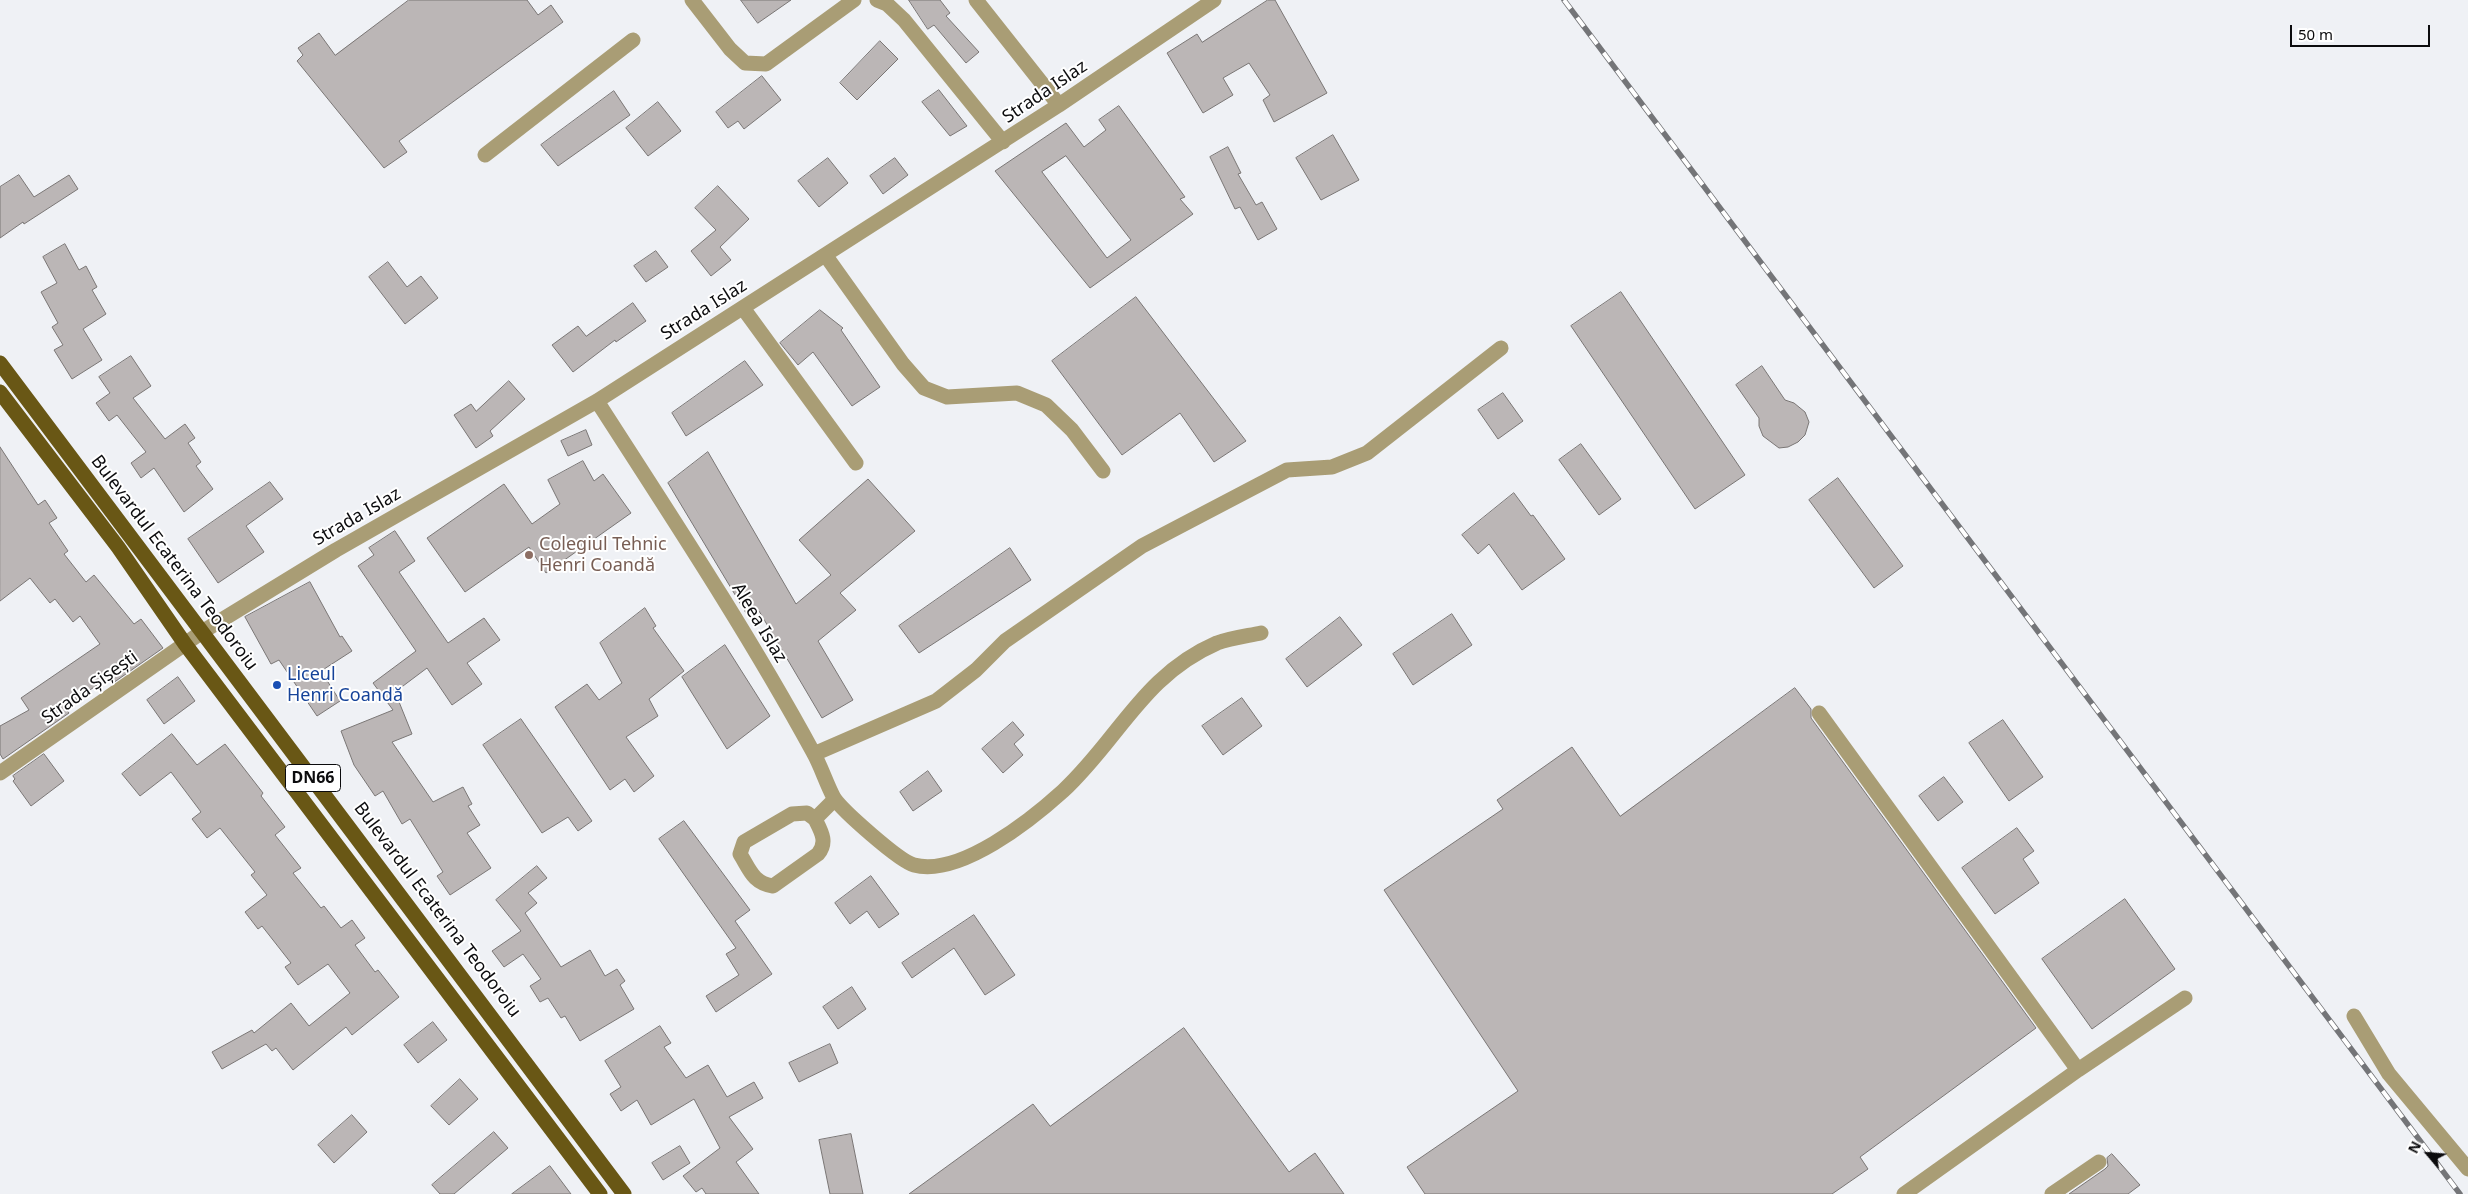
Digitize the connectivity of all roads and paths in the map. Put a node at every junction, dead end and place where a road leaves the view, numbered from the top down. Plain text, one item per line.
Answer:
1 (692, 0) edge
2 (854, 0) edge
3 (877, 0) edge
4 (976, 0) edge
5 (1209, 2) edge
6 (633, 40) dead end
7 (1059, 105) junction
8 (1003, 142) junction
9 (485, 155) dead end
10 (826, 256) junction
11 (743, 308) junction
12 (1501, 348) dead end
13 (0, 363) edge
14 (0, 392) edge
15 (597, 401) junction
16 (856, 463) dead end
17 (1103, 471) dead end
18 (202, 632) junction
19 (1261, 633) dead end
20 (185, 644) junction
21 (1819, 713) dead end
22 (814, 754) junction
23 (0, 773) edge
24 (835, 799) junction
25 (816, 819) junction
26 (2186, 998) dead end
27 (2354, 1016) dead end
28 (2078, 1070) junction
29 (2100, 1162) dead end
30 (2468, 1169) edge
31 (613, 1176) junction
32 (595, 1192) edge
33 (624, 1194) edge
34 (1904, 1194) edge
35 (2052, 1194) edge

1 - 2 street
3 - 8 street
4 - 7 street
5 - 7 street, Strada Islaz
6 - 9 street
7 - 8 street, Strada Islaz
8 - 10 street, Strada Islaz
10 - 11 street, Strada Islaz
10 - 17 street
11 - 15 street, Strada Islaz
11 - 16 street
12 - 22 street
13 - 18 main road, Bulevardul Ecaterina Teodoroiu / DN66
14 - 20 main road, Bulevardul Ecaterina Teodoroiu
15 - 18 street, Strada Islaz
15 - 22 street, Aleea Islaz
18 - 20 street, Strada Șișești
18 - 31 main road, Bulevardul Ecaterina Teodoroiu / DN66
19 - 24 street, Aleea Islaz
20 - 23 street, Strada Șișești
20 - 32 main road, Bulevardul Ecaterina Teodoroiu
21 - 28 street
22 - 24 street, Aleea Islaz
24 - 25 street
25 - 25 street
26 - 28 street
27 - 30 street
28 - 34 street
29 - 35 street
31 - 32 street
31 - 33 main road, Bulevardul Ecaterina Teodoroiu / DN66

